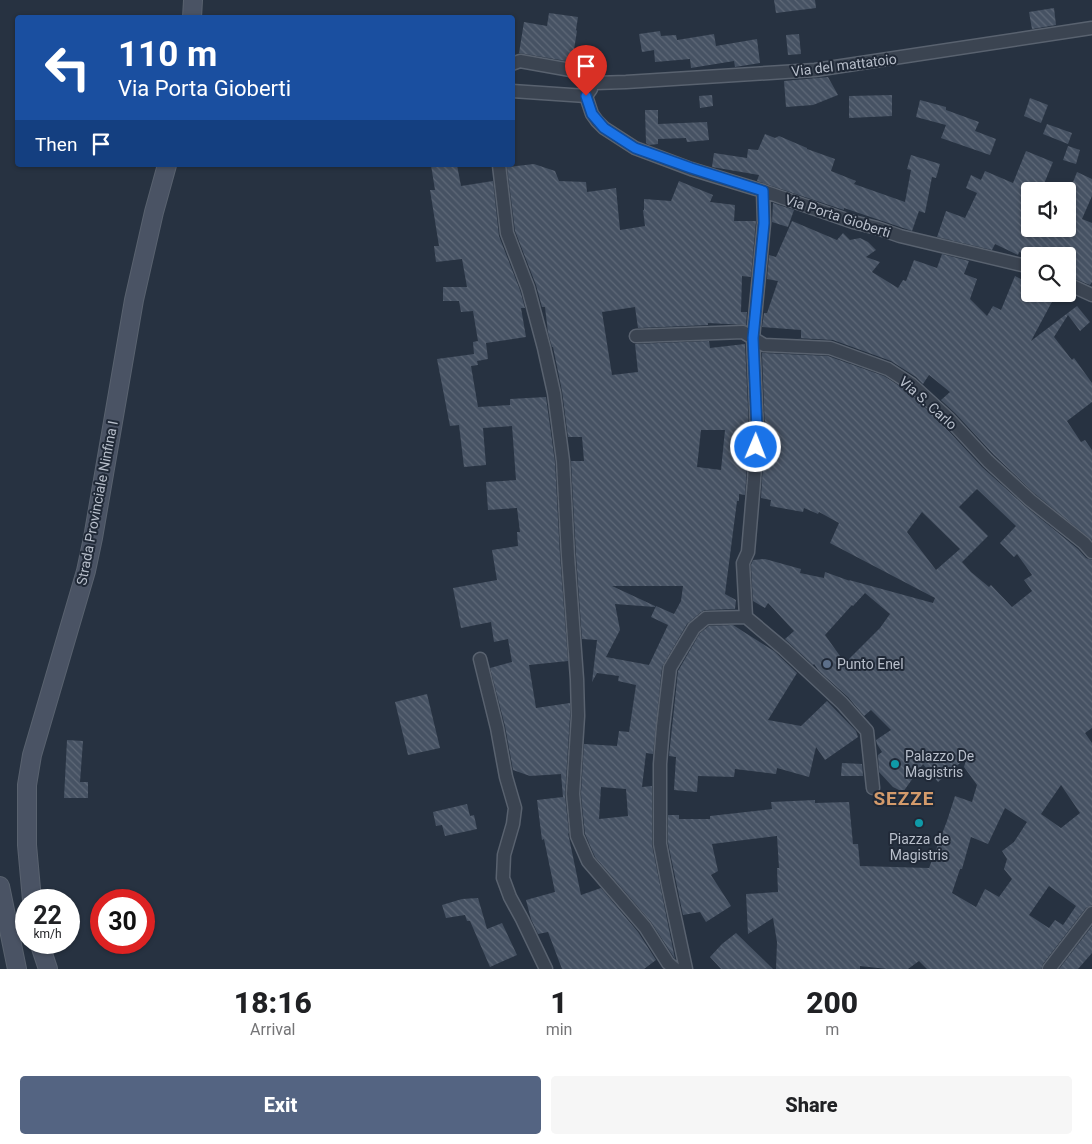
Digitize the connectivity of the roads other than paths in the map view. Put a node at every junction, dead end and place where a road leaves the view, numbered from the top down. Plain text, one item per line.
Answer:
1 (193, 0) edge
2 (192, 15) edge
3 (1092, 28) edge
4 (515, 63) edge
5 (595, 83) junction
6 (515, 90) edge
7 (586, 96) junction
8 (166, 167) edge
9 (499, 167) edge
10 (763, 191) junction
11 (1021, 265) edge
12 (1076, 288) edge
13 (1092, 295) edge
14 (636, 336) dead end
15 (753, 338) junction
16 (1092, 552) edge
17 (746, 617) junction
18 (480, 659) dead end
19 (873, 788) dead end
20 (0, 886) edge
21 (31, 889) edge
22 (1092, 913) edge
23 (43, 954) edge
24 (17, 969) edge
25 (48, 969) edge
26 (546, 969) edge
27 (675, 969) edge
28 (686, 969) edge
29 (1049, 969) edge

1 - 2 street
3 - 5 street, Via del mattatoio
4 - 5 street
5 - 7 street
6 - 7 street
7 - 10 street, Via Porta Gioberti
8 - 21 street, Strada Provinciale Ninfina I
9 - 27 street
10 - 11 street, Via Porta Gioberti
10 - 15 street
12 - 13 street
14 - 15 street, Via S. Carlo
15 - 16 street, Via S. Carlo
15 - 17 street
17 - 19 street
17 - 28 street
18 - 26 street
20 - 24 street
22 - 29 street
23 - 25 street

